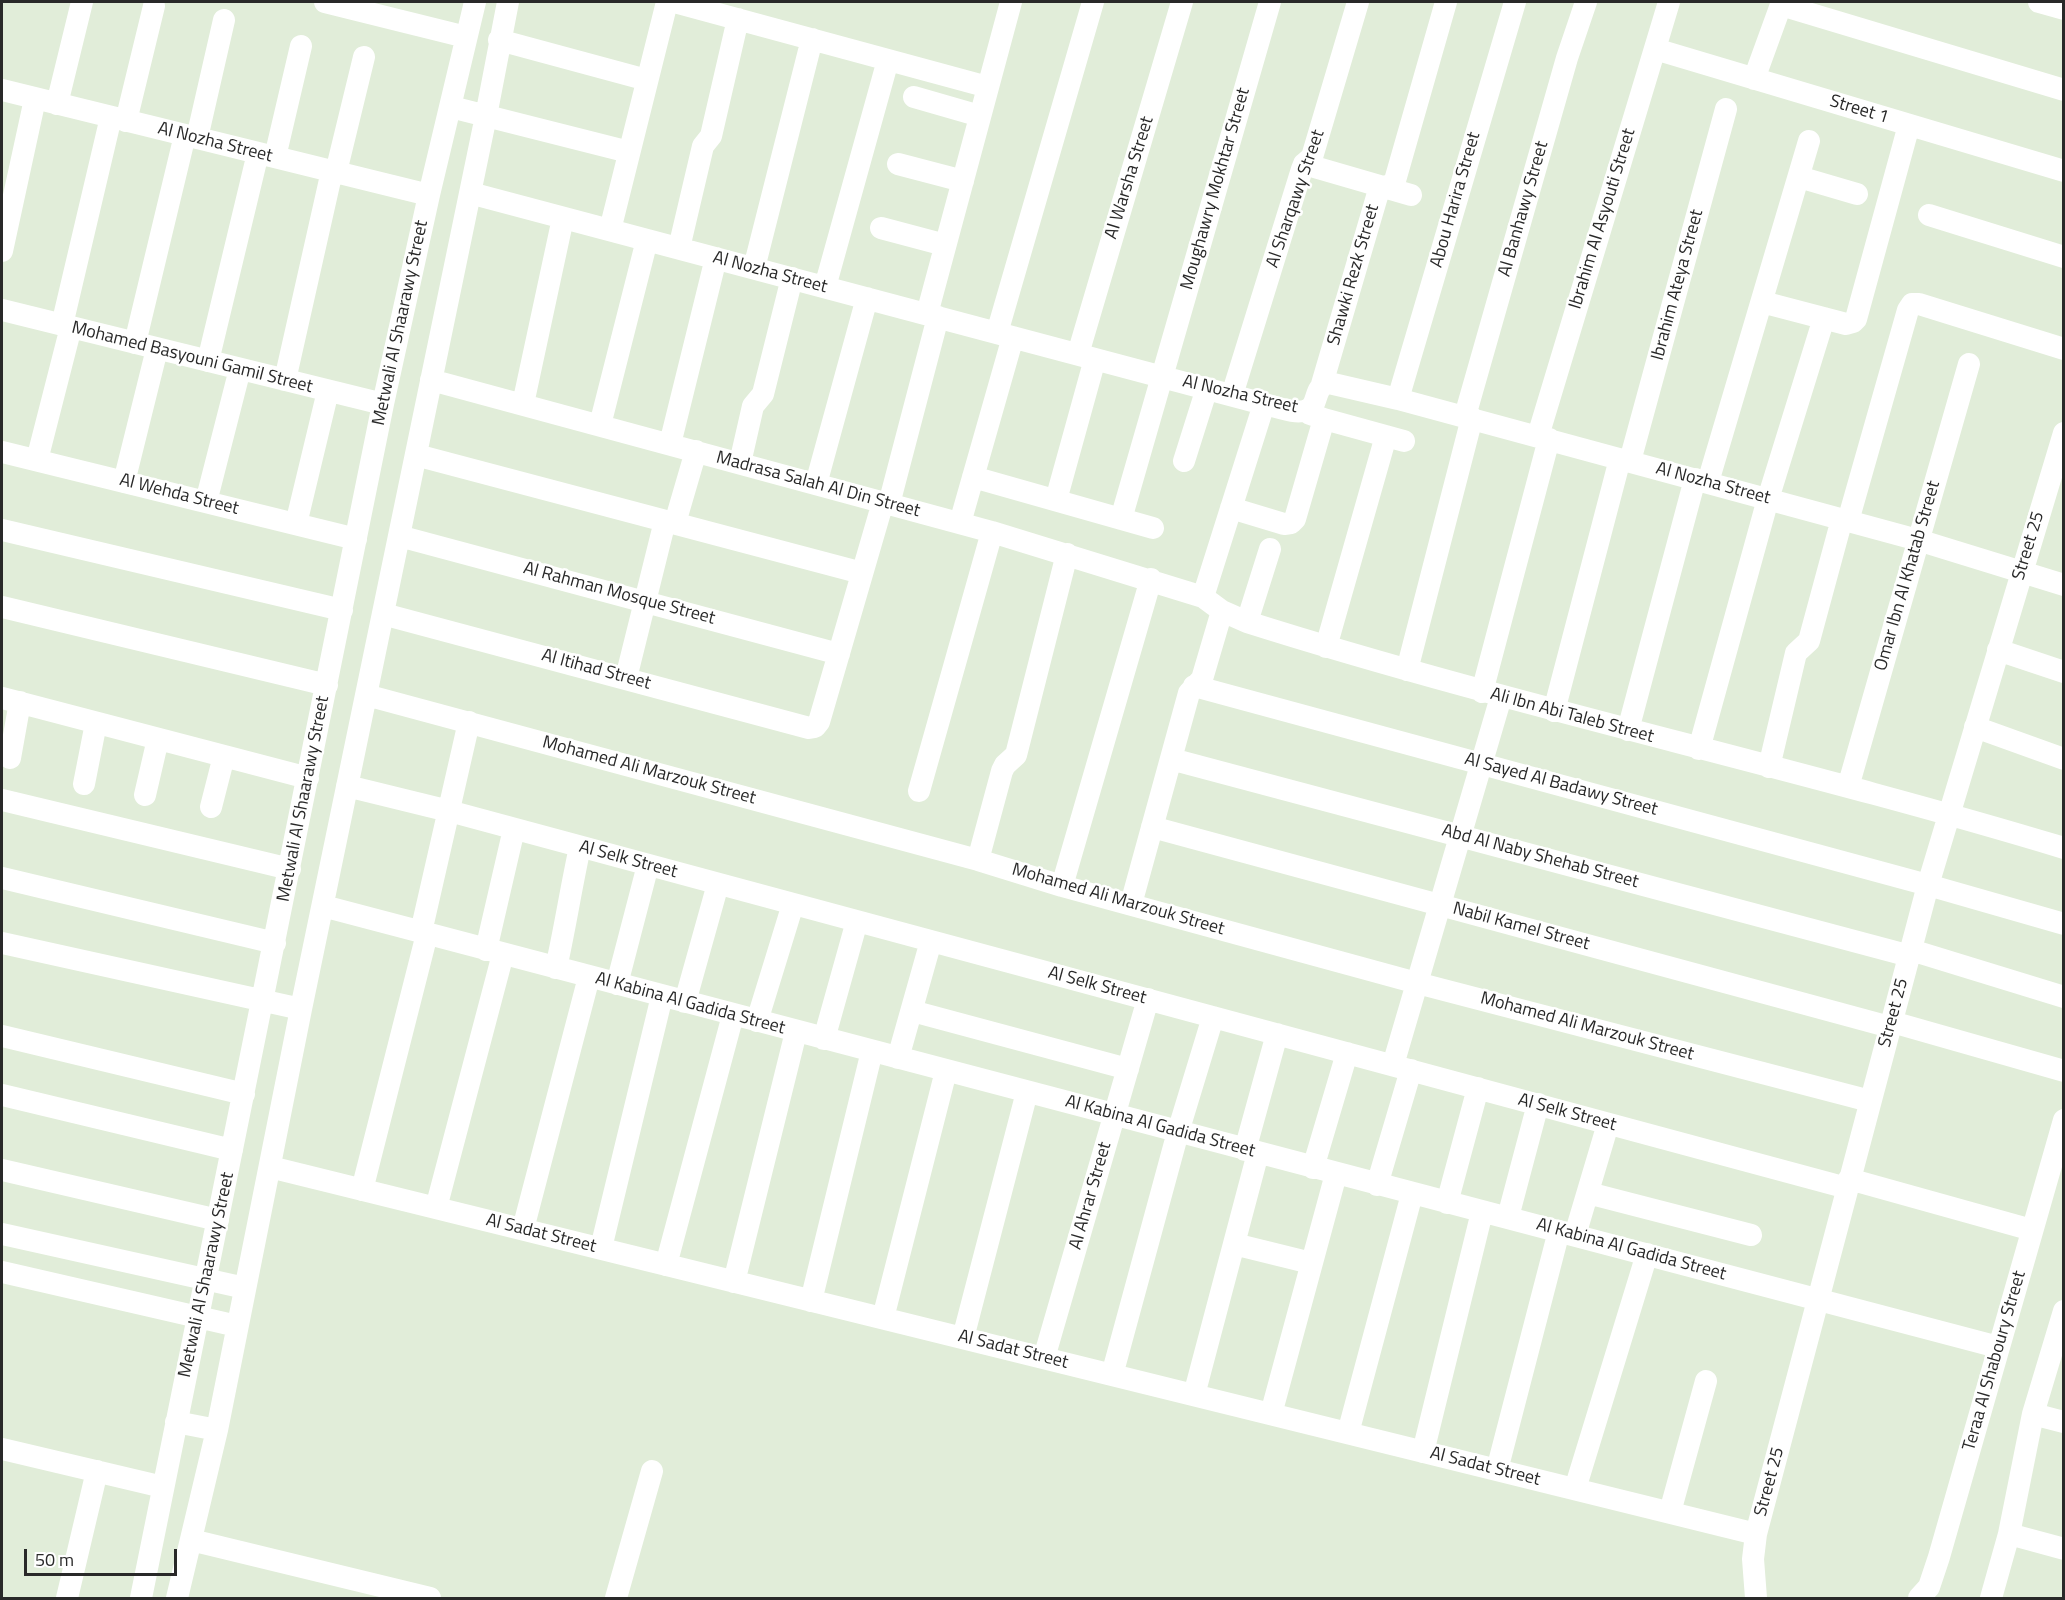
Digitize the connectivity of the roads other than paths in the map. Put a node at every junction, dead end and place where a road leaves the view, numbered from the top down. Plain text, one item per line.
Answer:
1 (81, 2) edge
2 (325, 2) edge
3 (475, 2) edge
4 (508, 2) edge
5 (667, 2) edge
6 (674, 2) edge
7 (1093, 2) edge
8 (1182, 2) edge
9 (1270, 2) edge
10 (1358, 2) edge
11 (1446, 2) edge
12 (1515, 2) edge
13 (1586, 2) edge
14 (1669, 2) edge
15 (2039, 2) edge
16 (1004, 3) edge
17 (1781, 3) edge
18 (154, 6) dead end
19 (2064, 9) edge
20 (738, 19) junction
21 (224, 20) dead end
22 (466, 37) junction
23 (812, 39) junction
24 (500, 40) junction
25 (301, 46) dead end
26 (1654, 49) junction
27 (364, 57) dead end
28 (888, 60) junction
29 (1754, 79) junction
30 (647, 80) junction
31 (988, 87) junction
32 (2, 90) edge
33 (2064, 90) edge
34 (914, 97) dead end
35 (35, 99) junction
36 (57, 104) junction
37 (451, 107) junction
38 (1726, 110) dead end
39 (486, 116) junction
40 (980, 116) junction
41 (119, 119) junction
42 (1909, 125) junction
43 (191, 137) junction
44 (1809, 141) dead end
45 (629, 152) junction
46 (266, 155) junction
47 (898, 164) dead end
48 (1304, 164) junction
49 (2064, 171) edge
50 (334, 172) junction
51 (1799, 177) junction
52 (963, 181) junction
53 (1383, 187) junction
54 (470, 193) junction
55 (1857, 194) dead end
56 (429, 195) junction
57 (1412, 195) dead end
58 (1929, 215) dead end
59 (563, 218) junction
60 (881, 228) dead end
61 (610, 230) junction
62 (646, 240) junction
63 (945, 245) junction
64 (679, 248) junction
65 (2, 251) edge
66 (2064, 257) edge
67 (716, 258) junction
68 (754, 268) junction
69 (792, 278) junction
70 (825, 287) junction
71 (867, 298) junction
72 (1762, 302) junction
73 (2, 310) edge
74 (932, 316) junction
75 (1824, 318) junction
76 (66, 326) junction
77 (1005, 335) junction
78 (135, 344) junction
79 (157, 349) junction
80 (2064, 349) edge
81 (1086, 357) junction
82 (208, 361) junction
83 (1969, 364) dead end
84 (240, 369) junction
85 (1162, 376) junction
86 (285, 380) junction
87 (431, 380) junction
88 (1322, 384) junction
89 (1207, 388) junction
90 (328, 391) junction
91 (1232, 395) junction
92 (1398, 399) junction
93 (383, 404) junction
94 (523, 404) junction
95 (1264, 404) junction
96 (1316, 415) junction
97 (1469, 417) junction
98 (600, 425) junction
99 (2064, 433) edge
100 (1543, 438) junction
101 (670, 444) junction
102 (696, 451) junction
103 (2, 452) edge
104 (416, 454) junction
105 (37, 460) junction
106 (1625, 460) junction
107 (1184, 461) dead end
108 (740, 463) junction
109 (973, 477) junction
110 (1701, 481) junction
111 (124, 482) junction
112 (816, 484) junction
113 (1768, 499) junction
114 (1056, 501) junction
115 (206, 502) junction
116 (886, 503) junction
117 (1231, 508) junction
118 (1121, 519) junction
119 (1845, 520) junction
120 (670, 522) junction
121 (960, 523) junction
122 (296, 524) junction
123 (1153, 528) dead end
124 (2, 530) edge
125 (992, 532) junction
126 (399, 536) junction
127 (356, 539) junction
128 (1918, 540) junction
129 (1270, 549) dead end
130 (1067, 554) junction
131 (2022, 572) junction
132 (862, 573) junction
133 (1151, 579) junction
134 (2064, 585) edge
135 (1203, 597) junction
136 (645, 601) junction
137 (2, 607) edge
138 (342, 610) junction
139 (1222, 610) junction
140 (383, 614) junction
141 (1247, 622) junction
142 (1326, 647) junction
143 (1998, 650) junction
144 (839, 654) junction
145 (1407, 670) junction
146 (2064, 672) edge
147 (626, 678) junction
148 (327, 685) junction
149 (1194, 686) junction
150 (1492, 694) junction
151 (366, 695) junction
152 (11, 700) edge
153 (1554, 711) junction
154 (469, 722) junction
155 (96, 723) junction
156 (1974, 727) junction
157 (1628, 730) junction
158 (158, 739) junction
159 (1699, 749) junction
160 (224, 756) junction
161 (10, 758) dead end
162 (1170, 759) junction
163 (2064, 759) edge
164 (1482, 764) junction
165 (1769, 767) junction
166 (308, 778) junction
167 (84, 784) dead end
168 (347, 786) junction
169 (1848, 787) junction
170 (919, 791) dead end
171 (145, 795) dead end
172 (2, 800) edge
173 (211, 807) dead end
174 (449, 812) junction
175 (1948, 813) junction
176 (1152, 828) junction
177 (514, 829) junction
178 (1461, 836) junction
179 (580, 847) junction
180 (2064, 848) edge
181 (978, 860) junction
182 (648, 865) junction
183 (290, 869) junction
184 (2, 878) edge
185 (718, 884) junction
186 (1928, 885) junction
187 (1062, 886) junction
188 (792, 904) junction
189 (1131, 904) junction
190 (323, 906) junction
191 (1440, 906) junction
192 (857, 921) junction
193 (2064, 924) edge
194 (424, 933) junction
195 (931, 941) junction
196 (2, 943) edge
197 (275, 943) junction
198 (495, 952) junction
199 (1910, 953) junction
200 (556, 968) junction
201 (589, 977) junction
202 (1417, 983) junction
203 (617, 984) junction
204 (662, 996) junction
205 (2064, 996) edge
206 (1148, 999) junction
207 (264, 1000) junction
208 (685, 1002) junction
209 (301, 1009) junction
210 (912, 1011) junction
211 (733, 1015) junction
212 (1213, 1017) junction
213 (757, 1021) junction
214 (1891, 1024) junction
215 (796, 1032) junction
216 (1277, 1034) junction
217 (2, 1036) edge
218 (824, 1039) junction
219 (872, 1051) junction
220 (1347, 1053) junction
221 (898, 1058) junction
222 (1402, 1068) junction
223 (1128, 1069) junction
224 (946, 1071) junction
225 (2064, 1071) edge
226 (1478, 1088) junction
227 (1027, 1092) junction
228 (244, 1094) junction
229 (2, 1095) edge
230 (1870, 1101) junction
231 (1538, 1104) junction
232 (1114, 1115) junction
233 (2064, 1120) edge
234 (1608, 1124) junction
235 (1178, 1132) junction
236 (232, 1150) junction
237 (1252, 1152) junction
238 (2058, 1162) edge
239 (270, 1167) junction
240 (1314, 1168) junction
241 (2, 1170) edge
242 (1336, 1174) junction
243 (1848, 1183) junction
244 (1377, 1185) junction
245 (362, 1190) junction
246 (1588, 1193) junction
247 (1412, 1194) junction
248 (1447, 1203) junction
249 (435, 1208) junction
250 (1482, 1212) junction
251 (1508, 1218) junction
252 (218, 1220) junction
253 (523, 1229) junction
254 (2032, 1230) junction
255 (1567, 1233) junction
256 (2, 1234) edge
257 (1751, 1235) dead end
258 (1234, 1244) junction
259 (601, 1248) junction
260 (1647, 1254) junction
261 (1311, 1263) junction
262 (666, 1264) junction
263 (2, 1272) edge
264 (206, 1279) junction
265 (734, 1282) junction
266 (245, 1288) junction
267 (1818, 1299) junction
268 (812, 1301) junction
269 (2064, 1311) edge
270 (198, 1317) junction
271 (883, 1318) junction
272 (237, 1326) junction
273 (963, 1338) junction
274 (1998, 1347) junction
275 (1044, 1358) junction
276 (1112, 1375) junction
277 (1706, 1381) dead end
278 (1194, 1395) junction
279 (1271, 1414) junction
280 (2032, 1414) junction
281 (176, 1422) junction
282 (2064, 1422) edge
283 (217, 1430) junction
284 (1348, 1433) junction
285 (1423, 1452) junction
286 (3, 1455) edge
287 (1497, 1470) junction
288 (97, 1471) junction
289 (652, 1471) dead end
290 (163, 1487) junction
291 (1575, 1489) junction
292 (1670, 1512) junction
293 (1756, 1534) junction
294 (2008, 1534) junction
295 (191, 1540) junction
296 (2064, 1549) edge
297 (68, 1599) edge
298 (141, 1599) edge
299 (177, 1599) edge
300 (430, 1599) edge
301 (616, 1599) edge
302 (1756, 1599) edge
303 (1919, 1599) edge
304 (1991, 1599) edge

1 - 36 street
2 - 22 street
3 - 22 street, Metwali Al Shaarawy Street
4 - 24 street
5 - 30 street
6 - 20 street
7 - 77 street
8 - 81 street, Al Warsha Street
9 - 85 street, Moughawry Mokhtar Street
10 - 48 street, Al Sharqawy Street
11 - 53 street, Shawki Rezk Street
12 - 92 street, Abou Harira Street
13 - 97 street, Al Banhawy Street
14 - 26 street, Ibrahim Al Asyouti Street
15 - 19 street
16 - 31 street
17 - 29 street
17 - 33 street
18 - 41 street
20 - 23 street
20 - 64 street
21 - 43 street
22 - 37 street, Metwali Al Shaarawy Street
23 - 28 street
23 - 68 street
24 - 30 street
24 - 39 street
25 - 46 street
26 - 29 street, Street 1
26 - 100 street, Ibrahim Al Asyouti Street
27 - 50 street
28 - 31 street
28 - 70 street
29 - 42 street, Street 1
30 - 45 street
31 - 40 street
32 - 35 street, Al Nozha Street
34 - 40 street
35 - 36 street, Al Nozha Street
35 - 65 street
36 - 41 street, Al Nozha Street
37 - 39 street
37 - 56 street, Metwali Al Shaarawy Street
38 - 106 street, Ibrahim Ateya Street
39 - 45 street
39 - 54 street
40 - 52 street
41 - 43 street, Al Nozha Street
41 - 76 street
42 - 49 street, Street 1
42 - 75 street
43 - 46 street, Al Nozha Street
43 - 78 street
44 - 51 street
45 - 61 street
46 - 50 street, Al Nozha Street
46 - 82 street
47 - 52 street
48 - 53 street
48 - 91 street, Al Sharqawy Street
50 - 56 street, Al Nozha Street
50 - 86 street
51 - 55 street
51 - 72 street
52 - 63 street
53 - 57 street
53 - 88 street, Shawki Rezk Street
54 - 59 street, Al Nozha Street
54 - 87 street
56 - 93 street, Metwali Al Shaarawy Street
58 - 66 street
59 - 61 street, Al Nozha Street
59 - 94 street
60 - 63 street
61 - 62 street, Al Nozha Street
62 - 64 street, Al Nozha Street
62 - 98 street
63 - 74 street
64 - 67 street, Al Nozha Street
67 - 68 street, Al Nozha Street
67 - 101 street
68 - 69 street, Al Nozha Street
69 - 70 street, Al Nozha Street
69 - 108 street
70 - 71 street, Al Nozha Street
71 - 74 street, Al Nozha Street
71 - 112 street
72 - 75 street
72 - 110 street
73 - 76 street, Mohamed Basyouni Gamil Street
74 - 77 street, Al Nozha Street
74 - 116 street
75 - 113 street
76 - 78 street, Mohamed Basyouni Gamil Street
76 - 105 street
77 - 81 street, Al Nozha Street
77 - 109 street
78 - 79 street, Mohamed Basyouni Gamil Street
79 - 82 street, Mohamed Basyouni Gamil Street
79 - 111 street
80 - 119 street
81 - 85 street, Al Nozha Street
81 - 114 street, Al Warsha Street
82 - 84 street, Mohamed Basyouni Gamil Street
83 - 128 street, Omar Ibn Al Khatab Street
84 - 86 street, Mohamed Basyouni Gamil Street
84 - 115 street
85 - 89 street, Al Nozha Street
85 - 118 street, Moughawry Mokhtar Street
86 - 90 street, Mohamed Basyouni Gamil Street
87 - 94 street, Madrasa Salah Al Din Street
87 - 104 street
88 - 92 street, Al Nozha Street
88 - 96 street, Al Nozha Street
89 - 91 street, Al Nozha Street
89 - 107 street
90 - 93 street, Mohamed Basyouni Gamil Street
90 - 122 street
91 - 95 street, Al Nozha Street
92 - 97 street, Al Nozha Street
93 - 127 street, Metwali Al Shaarawy Street
94 - 98 street, Madrasa Salah Al Din Street
95 - 96 street, Al Nozha Street
95 - 117 street
96 - 117 street
96 - 142 street
97 - 100 street, Al Nozha Street
97 - 145 street, Al Banhawy Street
98 - 101 street, Madrasa Salah Al Din Street
99 - 131 street, Street 25
100 - 106 street, Al Nozha Street
100 - 150 street, Ibrahim Al Asyouti Street
101 - 102 street, Madrasa Salah Al Din Street
102 - 108 street, Madrasa Salah Al Din Street
102 - 120 street
103 - 105 street, Al Wehda Street
104 - 120 street
104 - 126 street
105 - 111 street, Al Wehda Street
106 - 110 street, Al Nozha Street
106 - 153 street, Ibrahim Ateya Street
108 - 112 street, Madrasa Salah Al Din Street
109 - 114 street
109 - 121 street
110 - 113 street, Al Nozha Street
110 - 157 street
111 - 115 street, Al Wehda Street
112 - 116 street, Madrasa Salah Al Din Street
113 - 119 street, Al Nozha Street
113 - 159 street
114 - 118 street
115 - 122 street, Al Wehda Street
116 - 121 street, Madrasa Salah Al Din Street
116 - 132 street
117 - 135 street
118 - 123 street
119 - 128 street, Al Nozha Street
119 - 165 street
120 - 132 street
120 - 136 street
121 - 125 street, Madrasa Salah Al Din Street
122 - 127 street, Al Wehda Street
124 - 138 street
125 - 130 street, Madrasa Salah Al Din Street
125 - 170 street
126 - 136 street, Al Rahman Mosque Street
126 - 140 street
127 - 138 street, Metwali Al Shaarawy Street
128 - 131 street, Al Nozha Street
128 - 169 street, Omar Ibn Al Khatab Street
129 - 141 street
130 - 133 street, Madrasa Salah Al Din Street
130 - 181 street
131 - 134 street, Al Nozha Street
131 - 143 street, Street 25
132 - 144 street
133 - 135 street, Madrasa Salah Al Din Street
133 - 187 street
135 - 139 street, Ali Ibn Abi Taleb Street
136 - 144 street, Al Rahman Mosque Street
136 - 147 street
137 - 148 street
138 - 148 street, Metwali Al Shaarawy Street
139 - 141 street, Ali Ibn Abi Taleb Street
139 - 149 street
140 - 147 street, Al Itihad Street
140 - 151 street
141 - 142 street, Ali Ibn Abi Taleb Street
142 - 145 street, Ali Ibn Abi Taleb Street
143 - 146 street
143 - 156 street, Street 25
144 - 147 street, Al Itihad Street
145 - 150 street, Ali Ibn Abi Taleb Street
148 - 166 street, Metwali Al Shaarawy Street
149 - 162 street
149 - 164 street, Al Sayed Al Badawy Street
150 - 153 street, Ali Ibn Abi Taleb Street
150 - 164 street, Ibrahim Al Asyouti Street
151 - 154 street, Mohamed Ali Marzouk Street
151 - 168 street
152 - 155 street
152 - 161 street
153 - 157 street, Ali Ibn Abi Taleb Street
154 - 174 street
154 - 181 street, Mohamed Ali Marzouk Street
155 - 158 street
155 - 167 street
156 - 163 street
156 - 175 street, Street 25
157 - 159 street, Ali Ibn Abi Taleb Street
158 - 160 street
158 - 171 street
159 - 165 street, Ali Ibn Abi Taleb Street
160 - 166 street
160 - 173 street
162 - 176 street
162 - 178 street, Abd Al Naby Shehab Street
164 - 178 street, Ibrahim Al Asyouti Street
164 - 186 street, Al Sayed Al Badawy Street
165 - 169 street, Ali Ibn Abi Taleb Street
166 - 183 street, Metwali Al Shaarawy Street
168 - 174 street, Al Selk Street
168 - 190 street
169 - 175 street, Ali Ibn Abi Taleb Street
172 - 183 street
174 - 177 street, Al Selk Street
174 - 194 street
175 - 180 street, Ali Ibn Abi Taleb Street
175 - 186 street, Street 25
176 - 189 street
176 - 191 street, Nabil Kamel Street
177 - 179 street, Al Selk Street
177 - 198 street
178 - 191 street, Ibrahim Al Asyouti Street
178 - 199 street, Abd Al Naby Shehab Street
179 - 182 street, Al Selk Street
179 - 200 street
181 - 187 street, Mohamed Ali Marzouk Street
182 - 185 street, Al Selk Street
182 - 203 street
183 - 197 street, Metwali Al Shaarawy Street
184 - 197 street
185 - 188 street, Al Selk Street
185 - 208 street
186 - 193 street, Al Sayed Al Badawy Street
186 - 199 street, Street 25
187 - 189 street, Mohamed Ali Marzouk Street
188 - 192 street, Al Selk Street
188 - 213 street
189 - 202 street, Mohamed Ali Marzouk Street
190 - 194 street, Al Kabina Al Gadida Street
190 - 209 street
191 - 202 street, Ibrahim Al Asyouti Street
191 - 214 street, Nabil Kamel Street
192 - 195 street, Al Selk Street
192 - 218 street
194 - 198 street, Al Kabina Al Gadida Street
194 - 245 street
195 - 206 street, Al Selk Street
195 - 210 street
196 - 207 street
197 - 207 street, Metwali Al Shaarawy Street
198 - 200 street, Al Kabina Al Gadida Street
198 - 249 street
199 - 205 street, Abd Al Naby Shehab Street
199 - 214 street, Street 25
200 - 201 street, Al Kabina Al Gadida Street
201 - 203 street, Al Kabina Al Gadida Street
201 - 253 street
202 - 222 street, Ibrahim Al Asyouti Street
202 - 230 street, Mohamed Ali Marzouk Street
203 - 204 street, Al Kabina Al Gadida Street
204 - 208 street, Al Kabina Al Gadida Street
204 - 259 street
206 - 212 street, Al Selk Street
206 - 223 street, Al Ahrar Street
207 - 209 street
207 - 228 street, Metwali Al Shaarawy Street
208 - 211 street, Al Kabina Al Gadida Street
209 - 239 street
210 - 221 street
210 - 223 street
211 - 213 street, Al Kabina Al Gadida Street
211 - 262 street
212 - 216 street, Al Selk Street
212 - 235 street
213 - 215 street, Al Kabina Al Gadida Street
214 - 225 street, Nabil Kamel Street
214 - 230 street, Street 25
215 - 218 street, Al Kabina Al Gadida Street
215 - 265 street
216 - 220 street, Al Selk Street
216 - 237 street
217 - 228 street
218 - 219 street, Al Kabina Al Gadida Street
219 - 221 street, Al Kabina Al Gadida Street
219 - 268 street
220 - 222 street, Al Selk Street
220 - 240 street
221 - 224 street, Al Kabina Al Gadida Street
222 - 226 street, Al Selk Street
222 - 244 street, Ibrahim Al Asyouti Street
223 - 232 street, Al Ahrar Street
224 - 227 street, Al Kabina Al Gadida Street
224 - 271 street
226 - 231 street, Al Selk Street
226 - 248 street
227 - 232 street, Al Kabina Al Gadida Street
227 - 273 street
228 - 236 street, Metwali Al Shaarawy Street
229 - 236 street
230 - 243 street, Street 25
231 - 234 street, Al Selk Street
231 - 251 street
232 - 235 street, Al Kabina Al Gadida Street
232 - 275 street, Al Ahrar Street
233 - 238 street, Teraa Al Shaboury Street
234 - 243 street, Al Selk Street
234 - 246 street
235 - 237 street, Al Kabina Al Gadida Street
235 - 276 street
236 - 252 street, Metwali Al Shaarawy Street
237 - 240 street, Al Kabina Al Gadida Street
237 - 258 street
238 - 254 street, Teraa Al Shaboury Street
239 - 245 street, Al Sadat Street
239 - 266 street
240 - 242 street, Al Kabina Al Gadida Street
241 - 252 street
242 - 244 street, Al Kabina Al Gadida Street
242 - 261 street
243 - 254 street, Al Selk Street
243 - 267 street, Street 25
244 - 247 street, Al Kabina Al Gadida Street
245 - 249 street, Al Sadat Street
246 - 255 street
246 - 257 street
247 - 248 street, Al Kabina Al Gadida Street
247 - 284 street
248 - 250 street, Al Kabina Al Gadida Street
249 - 253 street, Al Sadat Street
250 - 251 street, Al Kabina Al Gadida Street
250 - 285 street
251 - 255 street, Al Kabina Al Gadida Street
252 - 264 street, Metwali Al Shaarawy Street
253 - 259 street, Al Sadat Street
254 - 274 street, Teraa Al Shaboury Street
255 - 260 street, Al Kabina Al Gadida Street
255 - 287 street
256 - 264 street
258 - 261 street
258 - 278 street
259 - 262 street, Al Sadat Street
260 - 267 street, Al Kabina Al Gadida Street
260 - 291 street
261 - 279 street
262 - 265 street, Al Sadat Street
263 - 270 street
264 - 266 street
264 - 270 street, Metwali Al Shaarawy Street
265 - 268 street, Al Sadat Street
266 - 272 street
267 - 274 street, Al Kabina Al Gadida Street
267 - 293 street, Street 25
268 - 271 street, Al Sadat Street
269 - 280 street
270 - 272 street
270 - 281 street, Metwali Al Shaarawy Street
271 - 273 street, Al Sadat Street
272 - 283 street
273 - 275 street, Al Sadat Street
274 - 303 street, Teraa Al Shaboury Street
275 - 276 street, Al Sadat Street
276 - 278 street, Al Sadat Street
277 - 292 street
278 - 279 street, Al Sadat Street
279 - 284 street, Al Sadat Street
280 - 282 street
280 - 294 street
281 - 283 street
281 - 290 street, Metwali Al Shaarawy Street
283 - 295 street
284 - 285 street, Al Sadat Street
285 - 287 street, Al Sadat Street
286 - 288 street
287 - 291 street, Al Sadat Street
288 - 290 street
288 - 297 street
289 - 301 street
290 - 298 street, Metwali Al Shaarawy Street
291 - 292 street, Al Sadat Street
292 - 293 street, Al Sadat Street
293 - 302 street, Street 25
294 - 296 street
294 - 304 street
295 - 299 street
295 - 300 street

